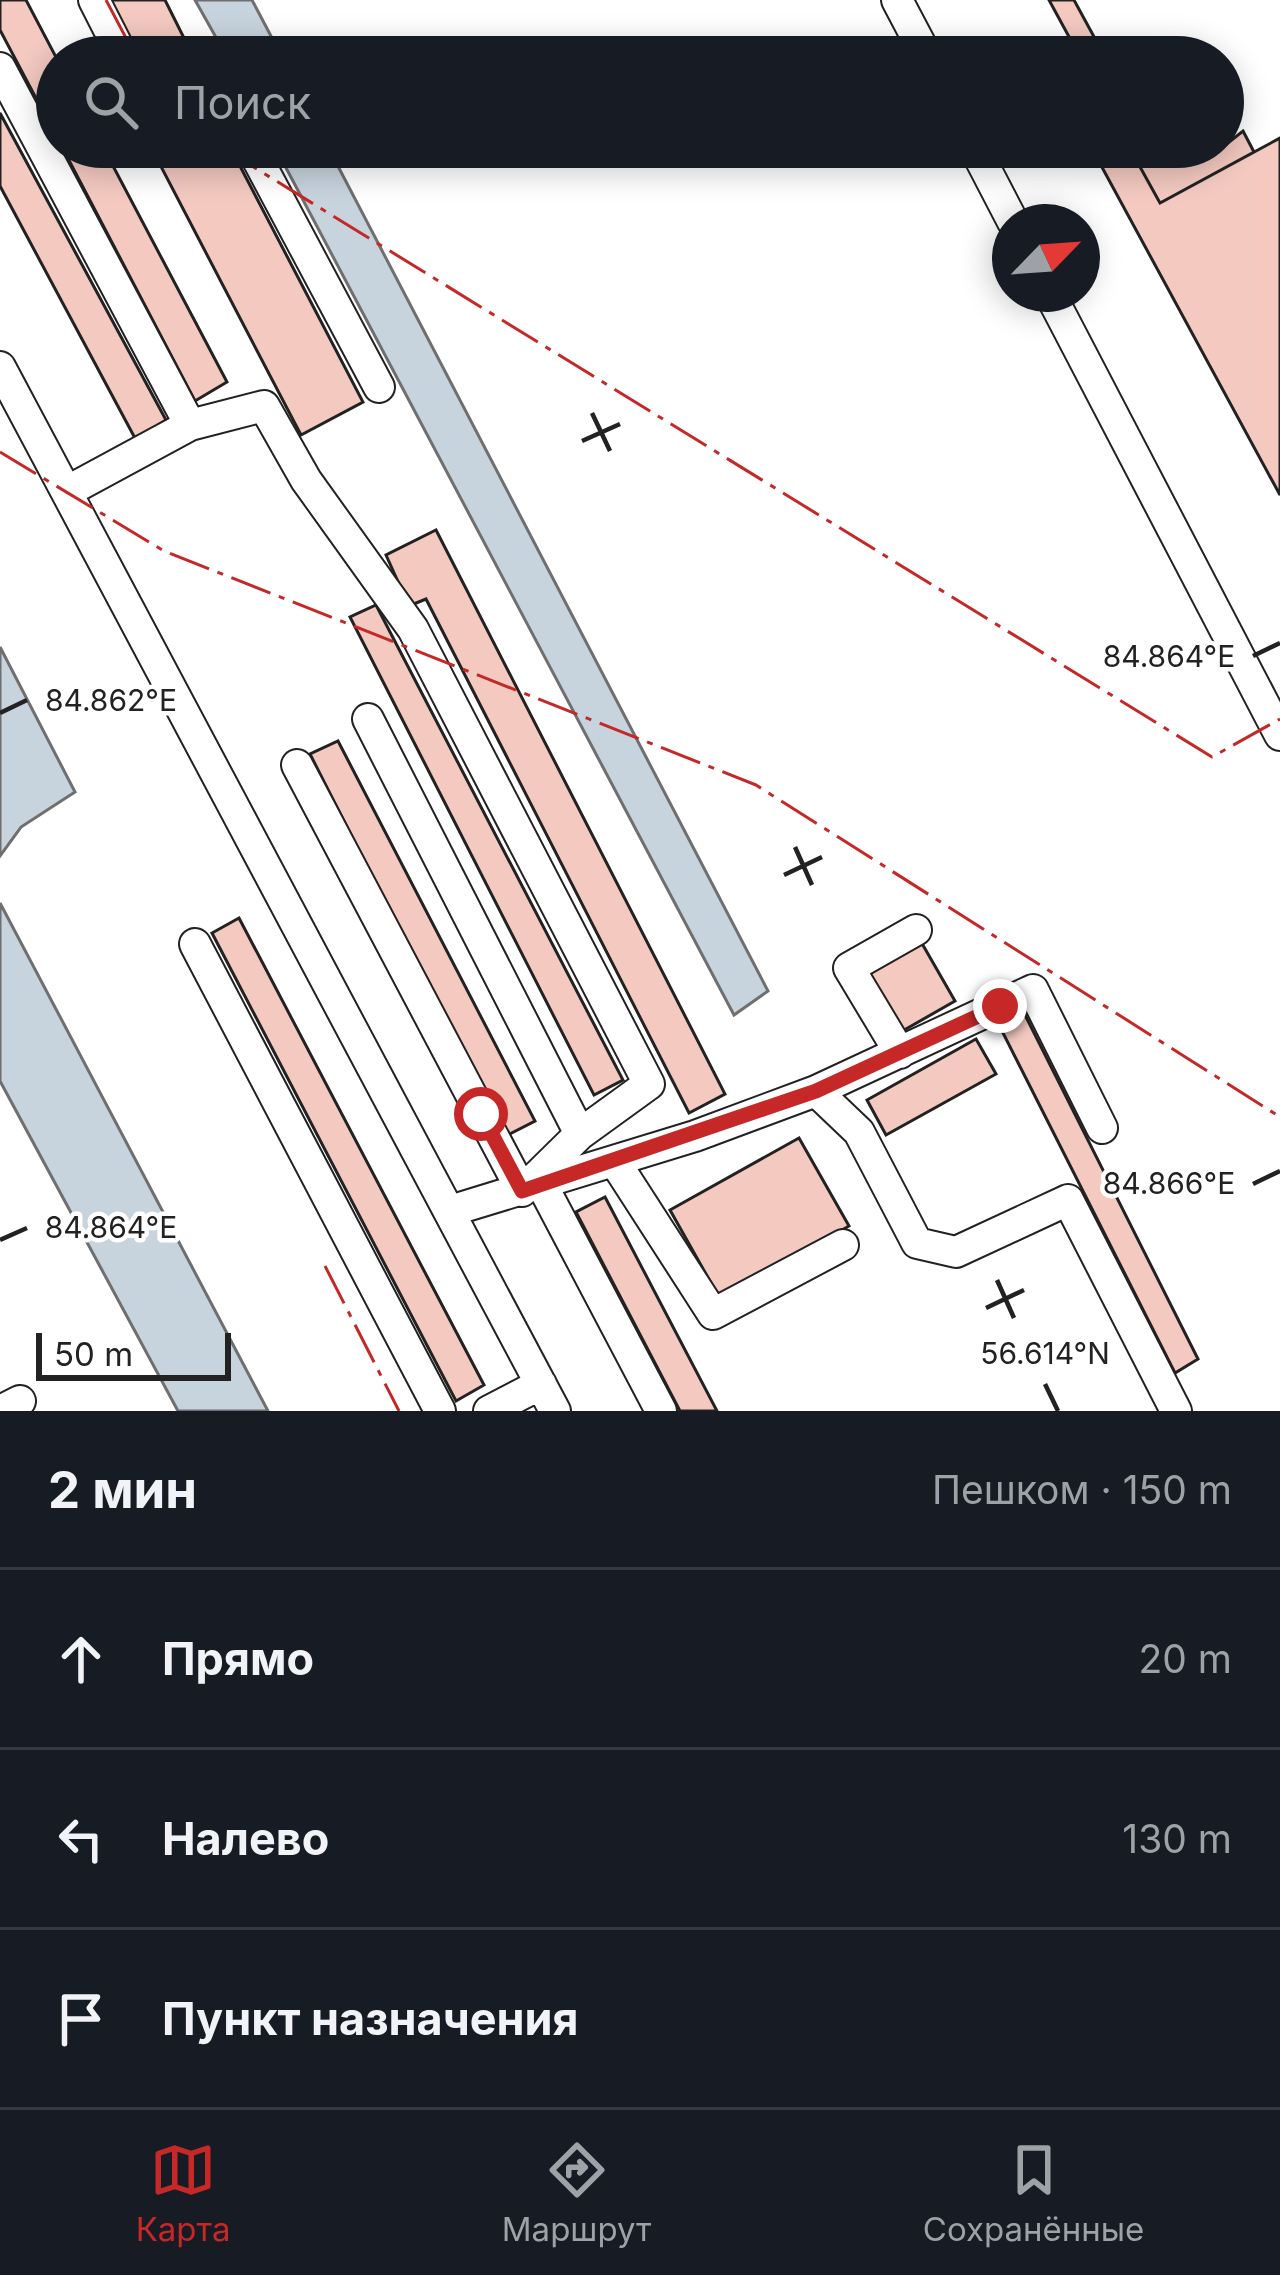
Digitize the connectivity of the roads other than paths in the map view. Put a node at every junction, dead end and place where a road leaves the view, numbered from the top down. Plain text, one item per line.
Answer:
1 (94, 0) edge
2 (897, 0) edge
3 (112, 36) edge
4 (916, 36) edge
5 (0, 68) edge
6 (36, 136) edge
7 (53, 168) edge
8 (262, 168) edge
9 (985, 168) edge
10 (1004, 204) edge
11 (1059, 312) edge
12 (0, 367) edge
13 (379, 387) dead end
14 (12, 415) edge
15 (190, 425) junction
16 (68, 491) junction
17 (368, 719) dead end
18 (1280, 735) edge
19 (297, 765) dead end
20 (916, 930) dead end
21 (196, 944) dead end
22 (900, 1052) junction
23 (816, 1091) junction
24 (1102, 1129) dead end
25 (580, 1135) junction
26 (615, 1162) junction
27 (532, 1188) junction
28 (450, 1211) junction
29 (843, 1245) dead end
30 (548, 1398) edge
31 (440, 1411) edge
32 (488, 1411) edge
33 (661, 1411) edge
34 (1176, 1411) edge

1 - 3 street
2 - 4 street
5 - 6 street
7 - 15 street
8 - 13 street
9 - 10 street
11 - 18 street
12 - 14 street
14 - 16 street
15 - 16 street
15 - 25 street
16 - 28 street
17 - 25 street
19 - 27 street
20 - 22 street
21 - 31 street
22 - 23 street
22 - 24 street
23 - 26 street
23 - 34 street
25 - 27 street
26 - 27 street
26 - 29 street
27 - 28 street
27 - 33 street
28 - 30 street
30 - 32 street

